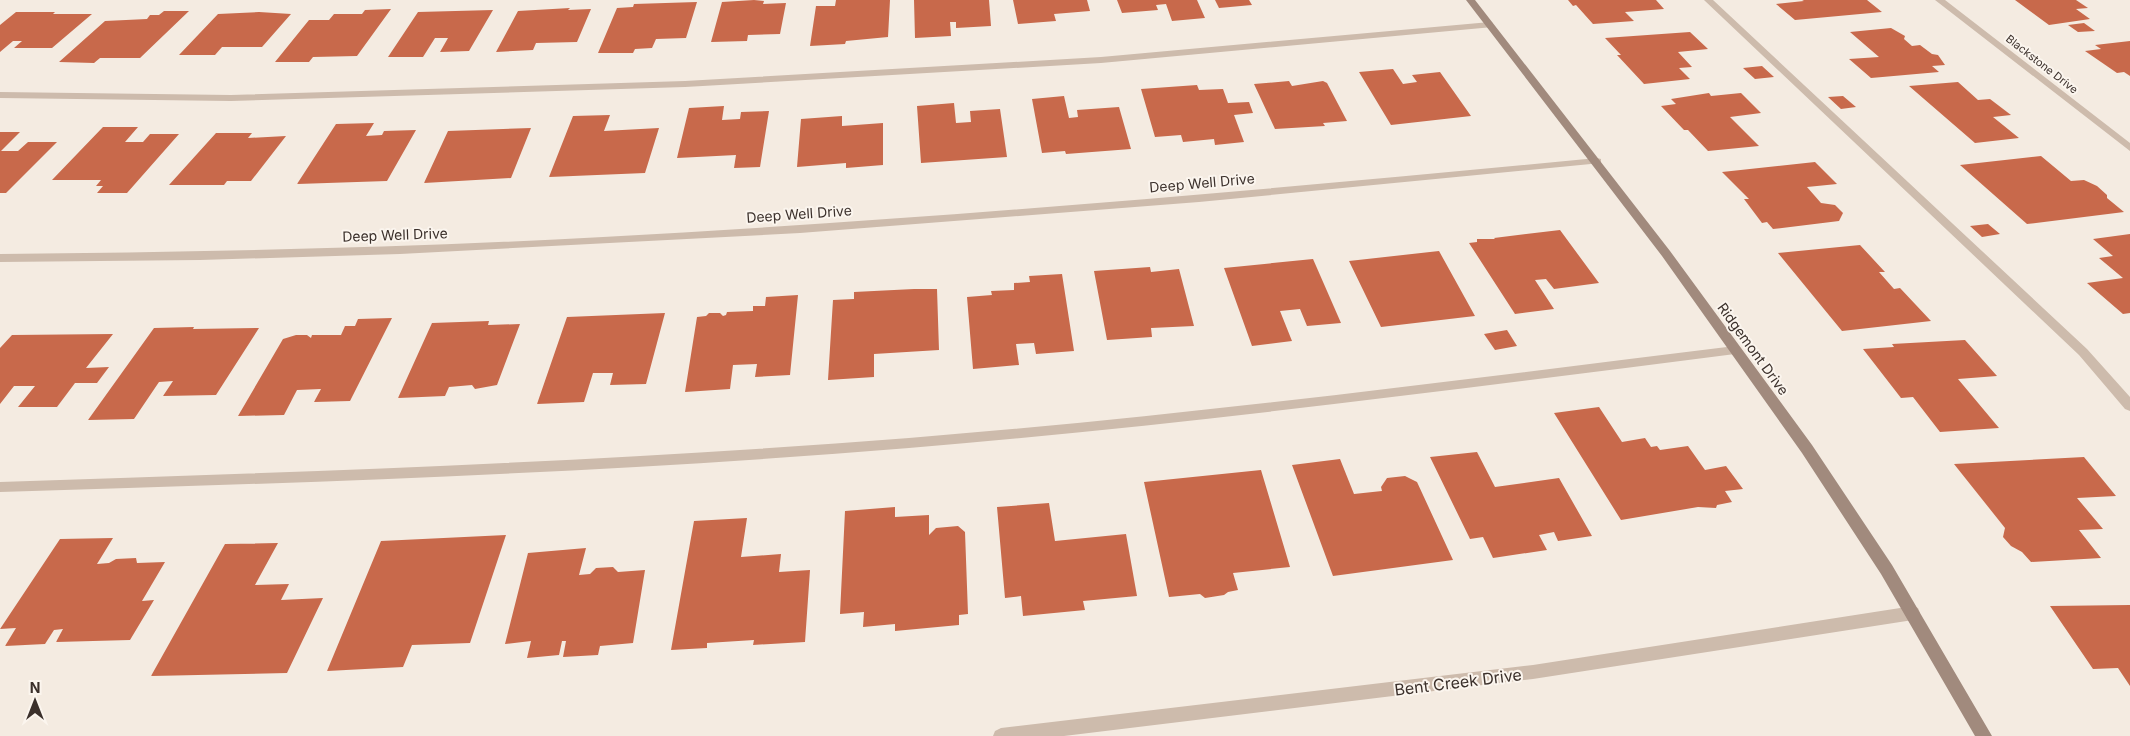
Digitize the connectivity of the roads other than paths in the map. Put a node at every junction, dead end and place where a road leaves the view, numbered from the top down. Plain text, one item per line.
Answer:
1 (1470, 0) edge
2 (1708, 0) edge
3 (1939, 0) edge
4 (1490, 25) junction
5 (0, 95) edge
6 (2130, 148) edge
7 (1597, 161) junction
8 (0, 258) edge
9 (1735, 350) junction
10 (2130, 406) edge
11 (0, 487) edge
12 (1913, 613) junction
13 (1001, 736) edge
14 (1984, 736) edge

1 - 4 street, Ridgemont Drive
2 - 10 street
3 - 6 street, Blackstone Drive
4 - 5 street
4 - 7 street, Ridgemont Drive
7 - 8 street, Deep Well Drive
7 - 9 street, Ridgemont Drive
9 - 11 street
9 - 12 street, Ridgemont Drive
12 - 13 street, Bent Creek Drive
12 - 14 street, Ridgemont Drive

